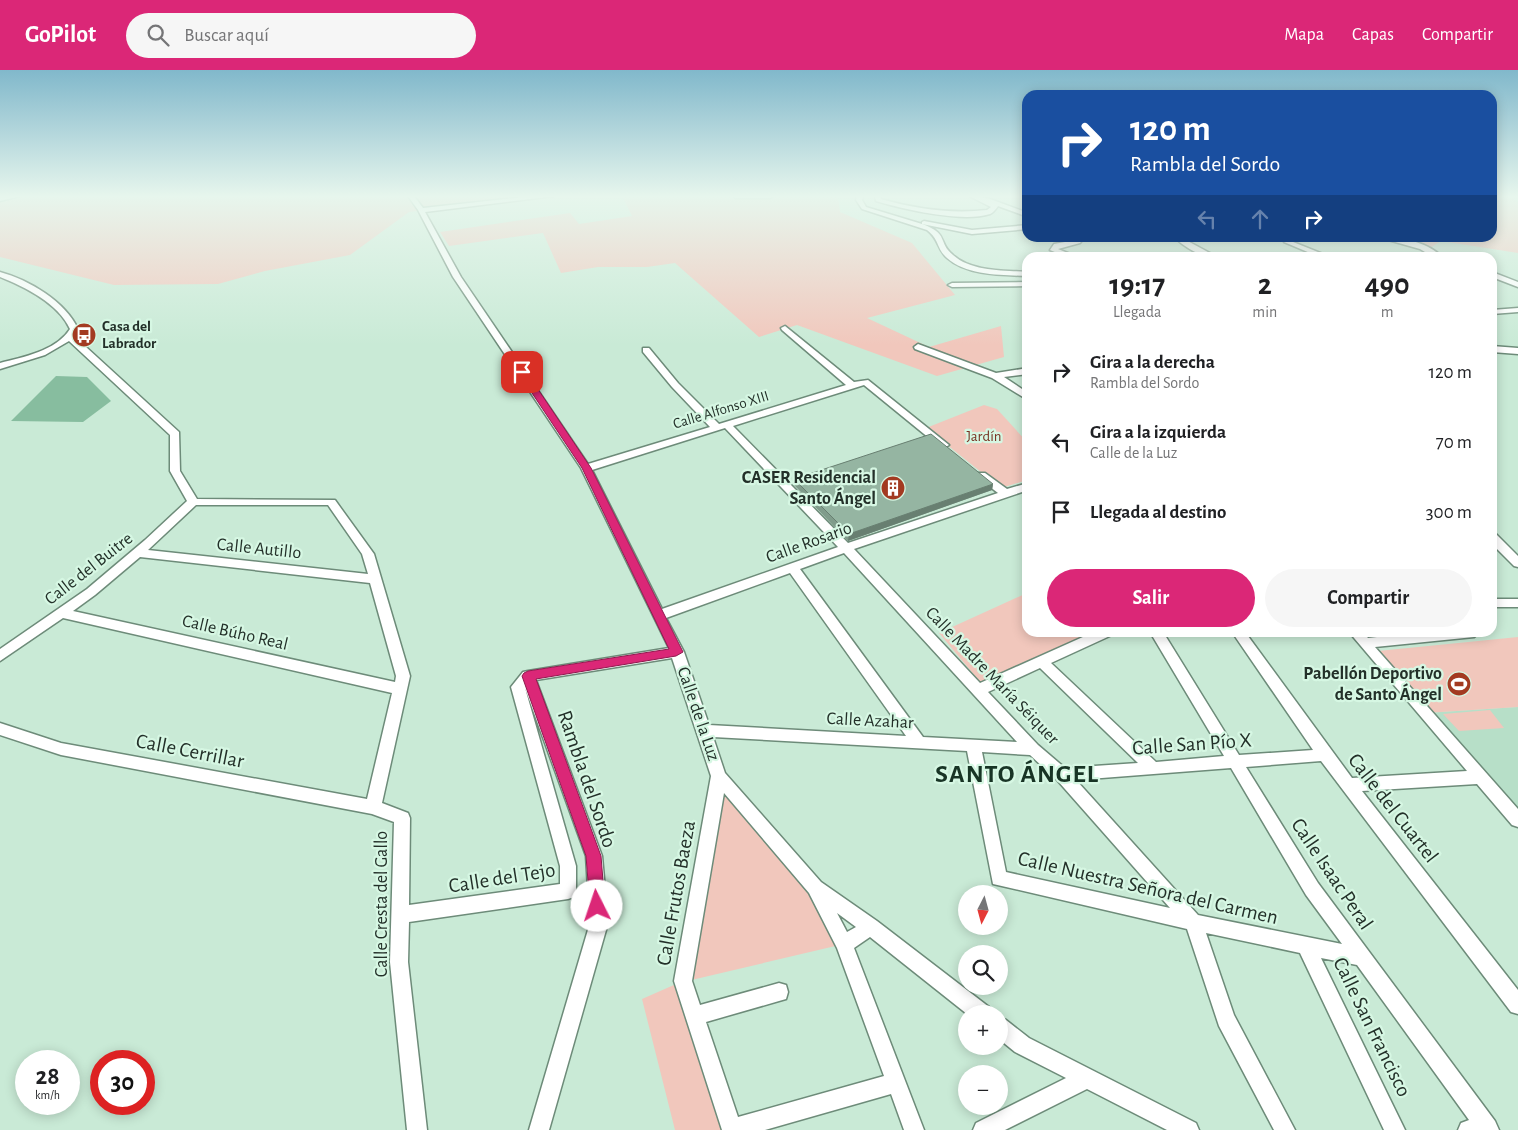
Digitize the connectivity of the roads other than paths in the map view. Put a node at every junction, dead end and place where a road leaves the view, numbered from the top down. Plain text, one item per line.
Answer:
1 (440, 245) edge
2 (941, 245) edge
3 (1060, 245) edge
4 (1190, 245) edge
5 (1298, 245) edge
6 (1417, 245) edge
7 (1060, 252) edge
8 (1202, 252) edge
9 (1314, 252) edge
10 (1432, 252) edge
11 (1022, 273) edge
12 (0, 274) edge
13 (1497, 276) edge
14 (952, 284) dead end
15 (1022, 284) edge
16 (1518, 285) edge
17 (1518, 310) edge
18 (1497, 312) edge
19 (785, 328) dead end
20 (70, 337) junction
21 (918, 347) dead end
22 (646, 350) dead end
23 (1497, 350) edge
24 (1518, 352) edge
25 (0, 366) edge
26 (1022, 372) edge
27 (995, 376) junction
28 (853, 386) junction
29 (1022, 393) edge
30 (721, 426) junction
31 (951, 450) edge
32 (586, 468) junction
33 (974, 469) edge
34 (1022, 488) edge
35 (1005, 494) junction
36 (193, 502) junction
37 (1497, 542) edge
38 (846, 548) junction
39 (138, 553) junction
40 (1518, 563) edge
41 (792, 567) junction
42 (375, 579) junction
43 (1497, 603) edge
44 (1518, 603) edge
45 (61, 613) junction
46 (660, 615) junction
47 (1096, 637) edge
48 (1159, 637) edge
49 (1242, 637) edge
50 (1379, 637) edge
51 (1360, 638) edge
52 (676, 652) junction
53 (0, 656) edge
54 (1042, 662) junction
55 (528, 676) junction
56 (400, 689) junction
57 (978, 690) junction
58 (0, 729) edge
59 (704, 732) junction
60 (919, 743) junction
61 (973, 746) junction
62 (1034, 749) junction
63 (1326, 755) junction
64 (1234, 762) junction
65 (1152, 768) junction
66 (1062, 775) junction
67 (719, 776) junction
68 (1480, 777) junction
69 (1348, 785) junction
70 (373, 807) junction
71 (1518, 820) edge
72 (815, 887) junction
73 (400, 915) junction
74 (1194, 922) junction
75 (871, 927) junction
76 (844, 944) junction
77 (1305, 946) junction
78 (1360, 957) junction
79 (779, 992) dead end
80 (971, 1005) edge
81 (1518, 1006) edge
82 (695, 1016) junction
83 (1008, 1034) edge
84 (1087, 1078) junction
85 (896, 1083) junction
86 (1482, 1129) edge
87 (417, 1130) edge
88 (539, 1130) edge
89 (732, 1130) edge
90 (914, 1130) edge
91 (983, 1130) edge
92 (1189, 1130) edge
93 (1286, 1130) edge
94 (1396, 1130) edge

1 - 32 street, Calle de la Luz
2 - 11 street
3 - 7 street
4 - 8 street
5 - 9 street
6 - 10 street
12 - 20 street
13 - 16 street
14 - 15 street
17 - 18 street
19 - 28 street
20 - 25 street
20 - 36 street
21 - 27 street
22 - 30 street, Calle Madre María Séiquer
23 - 24 street
26 - 27 street
27 - 29 street
28 - 30 street, Calle Alfonso XIII
28 - 31 street, Calle Alfonso XIII
30 - 32 street, Calle Alfonso XIII
30 - 38 street, Calle Madre María Séiquer
32 - 46 street, Calle de la Luz
33 - 35 street
34 - 35 street, Calle Rosario
35 - 38 street, Calle Rosario
36 - 39 street, Calle del Buitre
36 - 42 street, Calle Cresta del Gallo
37 - 40 street
38 - 41 street, Calle Rosario
38 - 57 street, Calle Madre María Séiquer
39 - 42 street, Calle Autillo
39 - 45 street, Calle del Buitre
41 - 46 street, Calle Rosario
41 - 60 street
42 - 56 street, Calle Cresta del Gallo
43 - 44 street
45 - 53 street, Calle del Buitre
45 - 56 street, Calle Búho Real
46 - 52 street, Calle de la Luz
47 - 54 street
48 - 64 street, Calle Isaac Peral
49 - 63 street, Calle del Cuartel
50 - 51 street
51 - 68 street
52 - 55 street
52 - 59 street, Calle de la Luz
54 - 57 street
54 - 65 street
55 - 73 street, Calle del Tejo
55 - 88 street, Rambla del Sordo
56 - 70 street, Calle Cresta del Gallo
57 - 62 street, Calle Madre María Séiquer
58 - 70 street, Calle Cerrillar
59 - 60 street, Calle Azahar
59 - 67 street, Calle de la Luz
60 - 61 street, Calle Azahar
61 - 62 street, Calle Azahar
61 - 74 street, Calle Nuestra Señora del Carmen
62 - 66 street, Calle Madre María Séiquer
63 - 64 street, Calle San Pío X
63 - 69 street, Calle del Cuartel
64 - 65 street, Calle San Pío X
64 - 78 street, Calle Isaac Peral
65 - 66 street, Calle San Pío X
66 - 74 street, Calle Madre María Séiquer
67 - 72 street, Calle de la Luz
67 - 82 street, Calle Frutos Baeza
68 - 69 street
68 - 71 street
69 - 81 street, Calle del Cuartel
70 - 73 street, Calle Cresta del Gallo
72 - 75 street
72 - 76 street, Calle de la Luz
73 - 87 street, Calle Cresta del Gallo
74 - 77 street, Calle Nuestra Señora del Carmen
74 - 93 street, Calle Madre María Séiquer
75 - 76 street
75 - 80 street
76 - 85 street, Calle de la Luz
77 - 78 street, Calle Nuestra Señora del Carmen
77 - 94 street, Calle San Francisco
78 - 86 street, Calle Isaac Peral
79 - 82 street
82 - 89 street, Calle Frutos Baeza
83 - 84 street
84 - 91 street
84 - 92 street
85 - 89 street
85 - 90 street, Calle de la Luz

